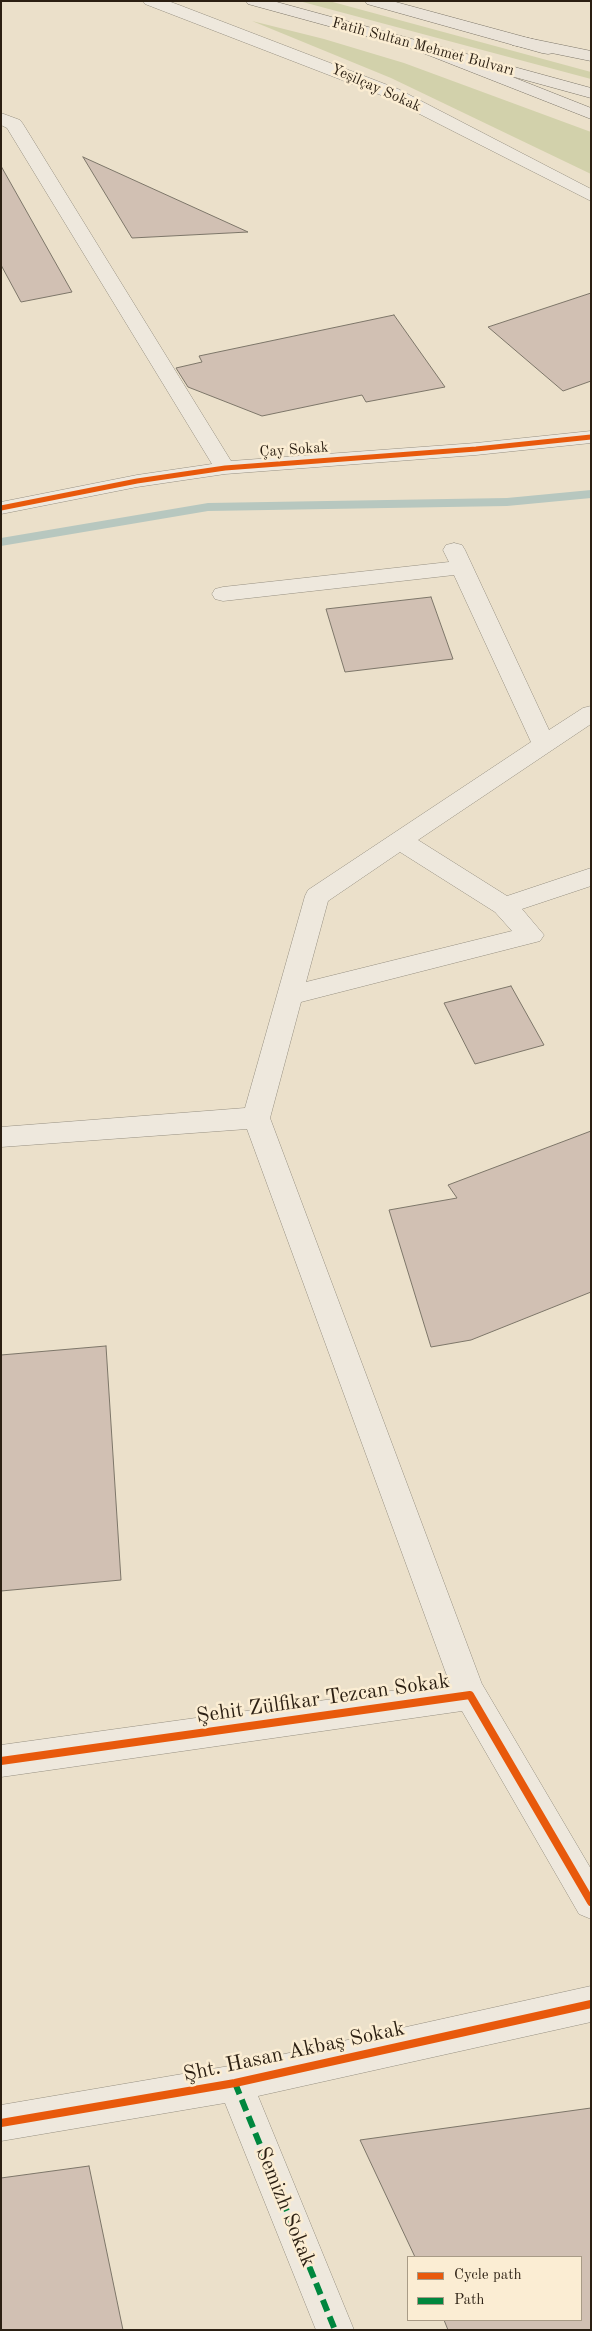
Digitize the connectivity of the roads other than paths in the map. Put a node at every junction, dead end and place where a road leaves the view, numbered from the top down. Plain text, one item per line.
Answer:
1 (151, 1) edge
2 (254, 1) edge
3 (373, 1) edge
4 (518, 42) junction
5 (429, 50) junction
6 (591, 56) edge
7 (591, 60) edge
8 (591, 93) edge
9 (591, 114) edge
10 (1, 118) edge
11 (591, 196) edge
12 (591, 437) edge
13 (225, 468) junction
14 (1, 508) edge
15 (223, 594) dead end
16 (591, 713) edge
17 (544, 744) junction
18 (399, 840) junction
19 (591, 877) edge
20 (504, 906) junction
21 (290, 995) junction
22 (256, 1118) junction
23 (1, 1137) edge
24 (470, 1695) junction
25 (1, 1761) edge
26 (591, 1902) edge
27 (591, 2004) edge
28 (235, 2083) junction
29 (1, 2123) edge
30 (336, 2330) edge

1 - 11 street, Yeşilçay Sokak
2 - 5 main road, Fatih Sultan Mehmet Bulvarı
3 - 4 main road, Fatih Sultan Mehmet Bulvarı
4 - 6 main road
4 - 7 main road, Fatih Sultan Mehmet Bulvarı
5 - 8 main road, Fatih Sultan Mehmet Bulvarı
5 - 9 main road
10 - 13 street
12 - 13 street, Çay Sokak
13 - 14 street, Çay Sokak
15 - 17 street
16 - 17 street
17 - 18 street
18 - 20 street
18 - 21 street
19 - 20 street
20 - 21 street
21 - 22 street
22 - 23 street
22 - 24 street
24 - 25 street, Şehit Zülfikar Tezcan Sokak
24 - 26 street, Şehit Zülfikar Tezcan Sokak
27 - 28 street, Şht. Hasan Akbaş Sokak
28 - 29 street, Şht. Hasan Akbaş Sokak
28 - 30 street, Semizh Sokak

